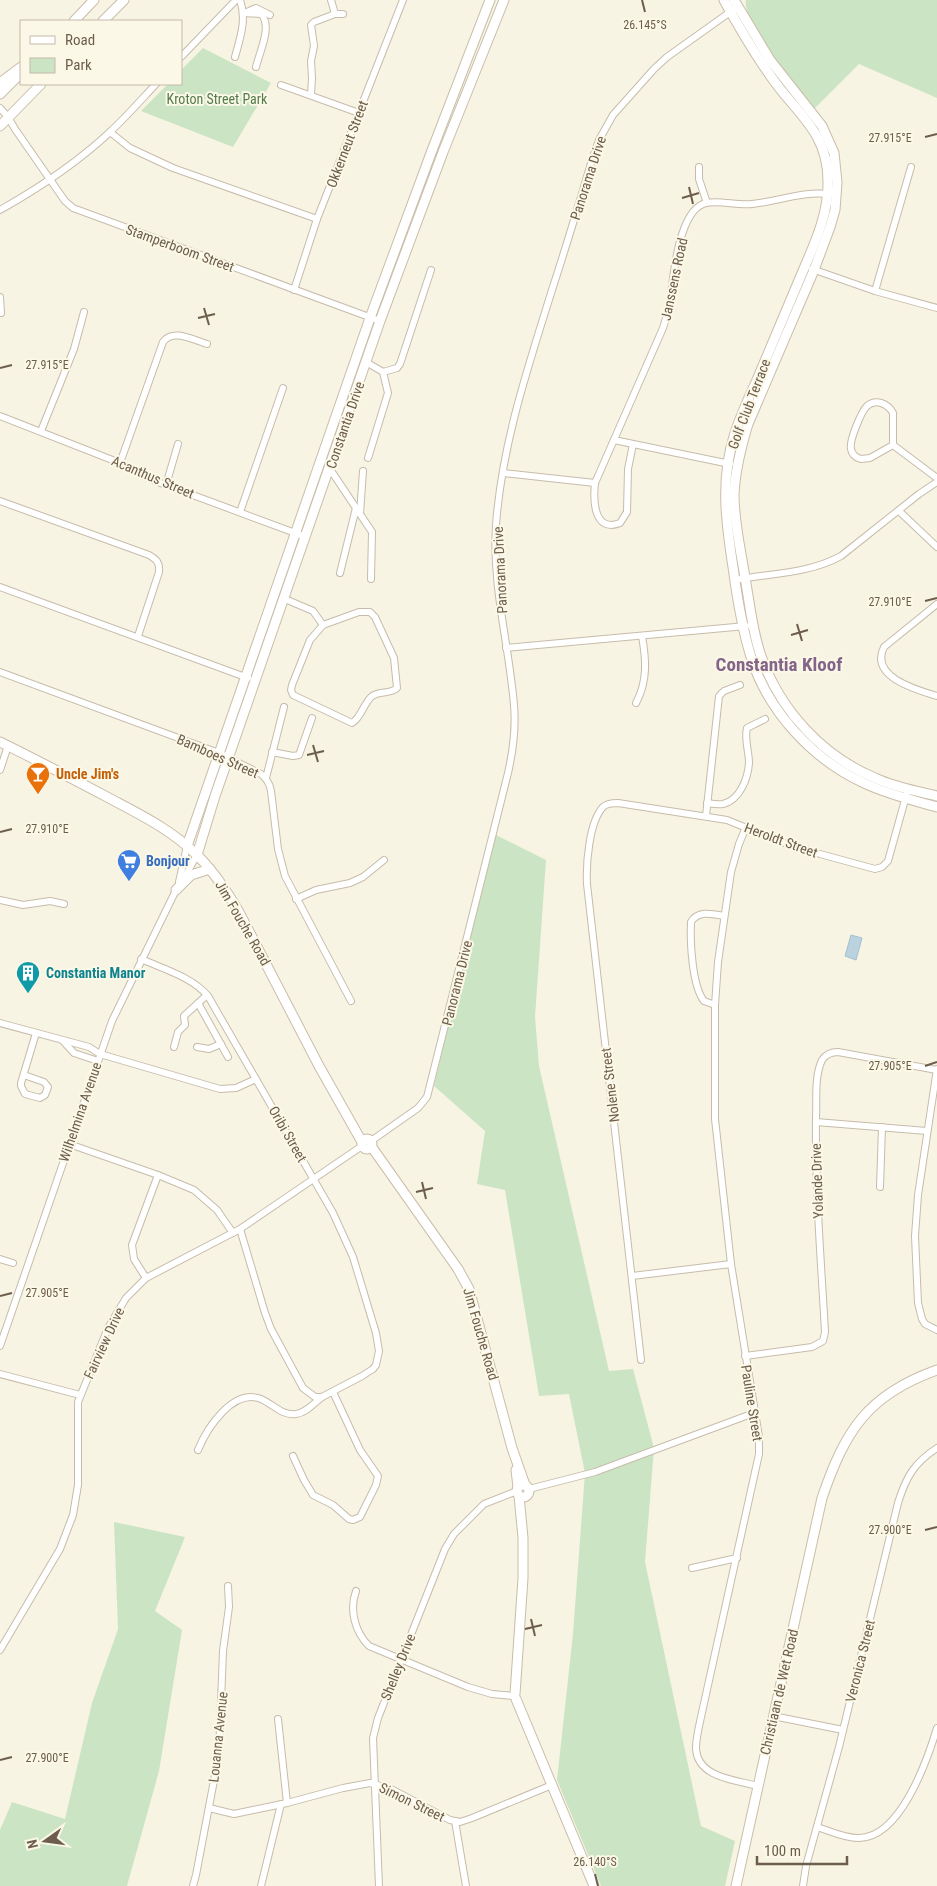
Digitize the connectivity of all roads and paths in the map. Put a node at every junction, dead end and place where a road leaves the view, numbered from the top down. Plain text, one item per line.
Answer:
1 (94, 0) edge
2 (124, 0) edge
3 (236, 0) edge
4 (240, 0) edge
5 (331, 0) edge
6 (403, 0) edge
7 (490, 0) edge
8 (504, 0) edge
9 (724, 0) edge
10 (734, 6) edge
11 (245, 13) junction
12 (335, 14) junction
13 (344, 14) dead end
14 (270, 15) dead end
15 (75, 20) edge
16 (104, 20) edge
17 (182, 56) edge
18 (235, 57) dead end
19 (256, 67) dead end
20 (20, 68) edge
21 (20, 74) edge
22 (0, 83) edge
23 (40, 85) edge
24 (155, 85) edge
25 (281, 85) dead end
26 (0, 94) edge
27 (310, 96) junction
28 (0, 108) edge
29 (359, 113) junction
30 (8, 116) junction
31 (0, 125) edge
32 (14, 129) junction
33 (110, 132) junction
34 (699, 167) dead end
35 (911, 167) dead end
36 (51, 179) junction
37 (832, 195) junction
38 (707, 203) junction
39 (0, 210) edge
40 (317, 219) junction
41 (809, 269) junction
42 (431, 270) dead end
43 (294, 290) junction
44 (875, 292) junction
45 (0, 298) edge
46 (937, 308) edge
47 (84, 312) dead end
48 (0, 313) edge
49 (370, 318) junction
50 (380, 321) junction
51 (207, 344) dead end
52 (366, 362) junction
53 (383, 372) junction
54 (283, 388) dead end
55 (0, 416) edge
56 (40, 430) junction
57 (614, 440) junction
58 (178, 444) dead end
59 (633, 444) junction
60 (893, 445) junction
61 (368, 458) dead end
62 (120, 463) junction
63 (728, 464) junction
64 (738, 467) junction
65 (330, 469) junction
66 (363, 471) dead end
67 (503, 473) junction
68 (937, 478) edge
69 (937, 482) edge
70 (594, 483) junction
71 (166, 485) junction
72 (0, 501) edge
73 (356, 508) junction
74 (899, 511) junction
75 (240, 512) junction
76 (360, 514) junction
77 (296, 533) junction
78 (306, 537) junction
79 (937, 547) edge
80 (340, 573) dead end
81 (745, 578) junction
82 (371, 579) dead end
83 (735, 580) junction
84 (0, 587) edge
85 (285, 599) junction
86 (937, 604) edge
87 (323, 625) junction
88 (743, 626) junction
89 (753, 626) junction
90 (138, 636) junction
91 (642, 636) junction
92 (506, 648) junction
93 (0, 672) edge
94 (245, 677) junction
95 (256, 681) junction
96 (740, 685) dead end
97 (937, 696) edge
98 (636, 703) dead end
99 (284, 707) dead end
100 (312, 718) dead end
101 (765, 720) dead end
102 (4, 744) edge
103 (272, 752) junction
104 (219, 753) junction
105 (229, 758) junction
106 (0, 770) edge
107 (266, 778) junction
108 (908, 788) junction
109 (937, 796) edge
110 (906, 798) junction
111 (707, 803) junction
112 (937, 807) edge
113 (600, 812) joint
114 (706, 816) junction
115 (746, 827) junction
116 (187, 846) junction
117 (197, 855) junction
118 (384, 860) dead end
119 (210, 869) junction
120 (177, 888) junction
121 (296, 899) junction
122 (0, 900) edge
123 (64, 904) dead end
124 (724, 916) junction
125 (141, 959) junction
126 (207, 995) junction
127 (351, 1001) dead end
128 (198, 1003) junction
129 (715, 1005) junction
130 (0, 1023) edge
131 (36, 1033) junction
132 (62, 1040) junction
133 (221, 1044) junction
134 (174, 1047) dead end
135 (197, 1048) dead end
136 (100, 1054) junction
137 (228, 1057) dead end
138 (98, 1061) junction
139 (937, 1070) edge
140 (24, 1075) junction
141 (256, 1079) junction
142 (816, 1122) junction
143 (882, 1127) junction
144 (927, 1131) junction
145 (69, 1144) junction
146 (366, 1144) junction
147 (158, 1175) junction
148 (314, 1180) junction
149 (880, 1187) dead end
150 (240, 1228) junction
151 (233, 1232) junction
152 (0, 1259) edge
153 (13, 1263) dead end
154 (731, 1264) junction
155 (632, 1276) junction
156 (146, 1278) junction
157 (937, 1330) edge
158 (0, 1346) edge
159 (745, 1356) junction
160 (641, 1360) dead end
161 (937, 1364) edge
162 (937, 1370) edge
163 (0, 1374) edge
164 (333, 1392) junction
165 (80, 1395) junction
166 (322, 1397) junction
167 (754, 1413) junction
168 (937, 1448) edge
169 (198, 1450) dead end
170 (293, 1456) dead end
171 (522, 1491) junction
172 (822, 1498) junction
173 (737, 1558) junction
174 (692, 1568) dead end
175 (228, 1586) dead end
176 (356, 1591) dead end
177 (0, 1650) edge
178 (401, 1660) junction
179 (517, 1696) junction
180 (773, 1716) junction
181 (278, 1719) dead end
182 (937, 1728) edge
183 (843, 1730) junction
184 (375, 1784) junction
185 (552, 1785) junction
186 (758, 1786) junction
187 (284, 1804) junction
188 (209, 1808) junction
189 (455, 1822) junction
190 (817, 1827) junction
191 (193, 1886) edge
192 (261, 1886) edge
193 (379, 1886) edge
194 (466, 1886) edge
195 (594, 1886) edge
196 (736, 1886) edge
197 (803, 1886) edge

1 - 15 street
2 - 16 street
3 - 17 street
4 - 11 street
5 - 12 street
6 - 29 street, Okkerneut Street
7 - 49 street, Constantia Drive
8 - 50 street, Constantia Drive
9 - 10 street, Golf Club Terrace
10 - 37 street, Golf Club Terrace
10 - 67 street, Panorama Drive
11 - 14 street
11 - 18 street
11 - 19 street
12 - 13 street
12 - 27 street
20 - 22 street
21 - 26 street
23 - 30 street
24 - 33 street
25 - 27 street
27 - 29 street
28 - 30 street
29 - 40 street, Okkerneut Street
30 - 31 street
30 - 32 street, Stamperboom Street
31 - 32 street
32 - 36 street, Stamperboom Street
33 - 36 street
33 - 40 street
34 - 38 street
35 - 44 street
36 - 39 street
36 - 43 street, Stamperboom Street
37 - 38 street
37 - 41 street, Golf Club Terrace
38 - 57 street, Janssens Road
40 - 43 street, Okkerneut Street
41 - 44 street
41 - 63 street, Golf Club Terrace
41 - 64 street, Golf Club Terrace
42 - 53 street
43 - 49 street, Stamperboom Street
44 - 46 street
45 - 48 street
47 - 56 street
49 - 50 street, Stamperboom Street
49 - 77 street, Constantia Drive
50 - 52 street, Constantia Drive
51 - 62 street
52 - 53 street
52 - 65 street, Constantia Drive
53 - 61 street
54 - 75 street
55 - 56 street, Acanthus Street
56 - 62 street, Acanthus Street
57 - 59 street
57 - 70 street, Janssens Road
58 - 71 street
59 - 63 street
59 - 70 street
60 - 60 street
60 - 68 street
62 - 71 street, Acanthus Street
63 - 64 street
63 - 83 street, Golf Club Terrace
64 - 81 street, Golf Club Terrace
65 - 73 street
65 - 78 street, Constantia Drive
66 - 76 street
67 - 70 street
67 - 92 street, Panorama Drive
69 - 74 street
71 - 75 street, Acanthus Street
72 - 90 street
73 - 76 street
73 - 80 street
74 - 79 street
74 - 81 street
75 - 77 street, Acanthus Street
76 - 82 street
77 - 78 street, Acanthus Street
77 - 94 street, Constantia Drive
78 - 85 street, Constantia Drive
81 - 83 street
81 - 89 street, Golf Club Terrace
83 - 88 street, Golf Club Terrace
84 - 90 street
85 - 87 street
85 - 95 street, Constantia Drive
86 - 97 street
87 - 87 street
88 - 89 street
88 - 91 street
88 - 110 street, Golf Club Terrace
89 - 108 street, Golf Club Terrace
90 - 94 street
91 - 92 street
91 - 98 street
92 - 146 street, Panorama Drive
93 - 104 street, Bamboes Street
94 - 95 street
94 - 104 street, Constantia Drive
95 - 105 street, Constantia Drive
96 - 111 street
99 - 103 street
100 - 103 street
101 - 111 street
102 - 106 street
102 - 116 street, Jim Fouche Road
103 - 107 street
104 - 105 street, Bamboes Street
104 - 116 street, Constantia Drive
105 - 107 street, Bamboes Street
105 - 117 street, Constantia Drive
107 - 121 street, Bamboes Street
108 - 109 street, Golf Club Terrace
108 - 110 street, Heroldt Street
110 - 112 street, Golf Club Terrace
110 - 115 street, Heroldt Street
111 - 114 street
113 - 114 street, Heroldt Street
113 - 155 street, Nolene Street
114 - 115 street, Heroldt Street
115 - 124 street, Pauline Street
116 - 117 street, Jim Fouche Road
116 - 120 street, Wilhelmina Avenue
117 - 119 street, Jim Fouche Road
117 - 120 street, Wilhelmina Avenue
118 - 121 street
119 - 120 street
119 - 146 street, Jim Fouche Road
120 - 125 street, Wilhelmina Avenue
121 - 127 street, Bamboes Street
122 - 123 street
124 - 129 street, Pauline Street
124 - 129 street
125 - 126 street, Oribi Street
125 - 136 street, Wilhelmina Avenue
126 - 128 street
126 - 141 street, Oribi Street
128 - 133 street
128 - 134 street
129 - 154 street, Pauline Street
130 - 131 street
131 - 132 street
131 - 140 street
132 - 136 street
132 - 138 street
133 - 135 street
133 - 137 street
136 - 138 street, Wilhelmina Avenue
136 - 141 street
138 - 145 street, Wilhelmina Avenue
139 - 142 street, Yolande Drive
139 - 144 street
140 - 140 street
141 - 148 street, Oribi Street
142 - 143 street
142 - 159 street, Yolande Drive
143 - 144 street
143 - 149 street
144 - 157 street
145 - 147 street
145 - 158 street, Wilhelmina Avenue
146 - 148 street, Fairview Drive
146 - 171 street, Jim Fouche Road
147 - 151 street
147 - 156 street
148 - 150 street, Fairview Drive
148 - 164 street, Oribi Street
150 - 151 street, Fairview Drive
150 - 166 street
151 - 156 street, Fairview Drive
152 - 153 street
154 - 155 street
154 - 159 street, Pauline Street
155 - 160 street, Nolene Street
156 - 165 street, Fairview Drive
159 - 167 street, Pauline Street
161 - 172 street, Christiaan de Wet Road
162 - 172 street, Christiaan de Wet Road
163 - 165 street
164 - 166 street
164 - 170 street
165 - 177 street, Fairview Drive
166 - 169 street
167 - 171 street, Shelley Drive
167 - 173 street, Pauline Street
168 - 183 street, Veronica Street
171 - 178 street, Shelley Drive
171 - 179 street, Jim Fouche Road
172 - 180 street, Christiaan de Wet Road
173 - 174 street
173 - 186 street, Pauline Street
175 - 188 street, Louanna Avenue
176 - 178 street
178 - 179 street
178 - 184 street, Shelley Drive
179 - 185 street, Jim Fouche Road
180 - 183 street
180 - 186 street, Christiaan de Wet Road
181 - 187 street
182 - 190 street
183 - 190 street, Veronica Street
184 - 187 street, Simon Street
184 - 189 street, Simon Street
184 - 193 street, Shelley Drive
185 - 189 street, Simon Street
185 - 195 street, Jim Fouche Road
186 - 196 street, Christiaan de Wet Road
187 - 188 street, Simon Street
187 - 192 street
188 - 191 street, Louanna Avenue
189 - 194 street
190 - 197 street, Veronica Street

